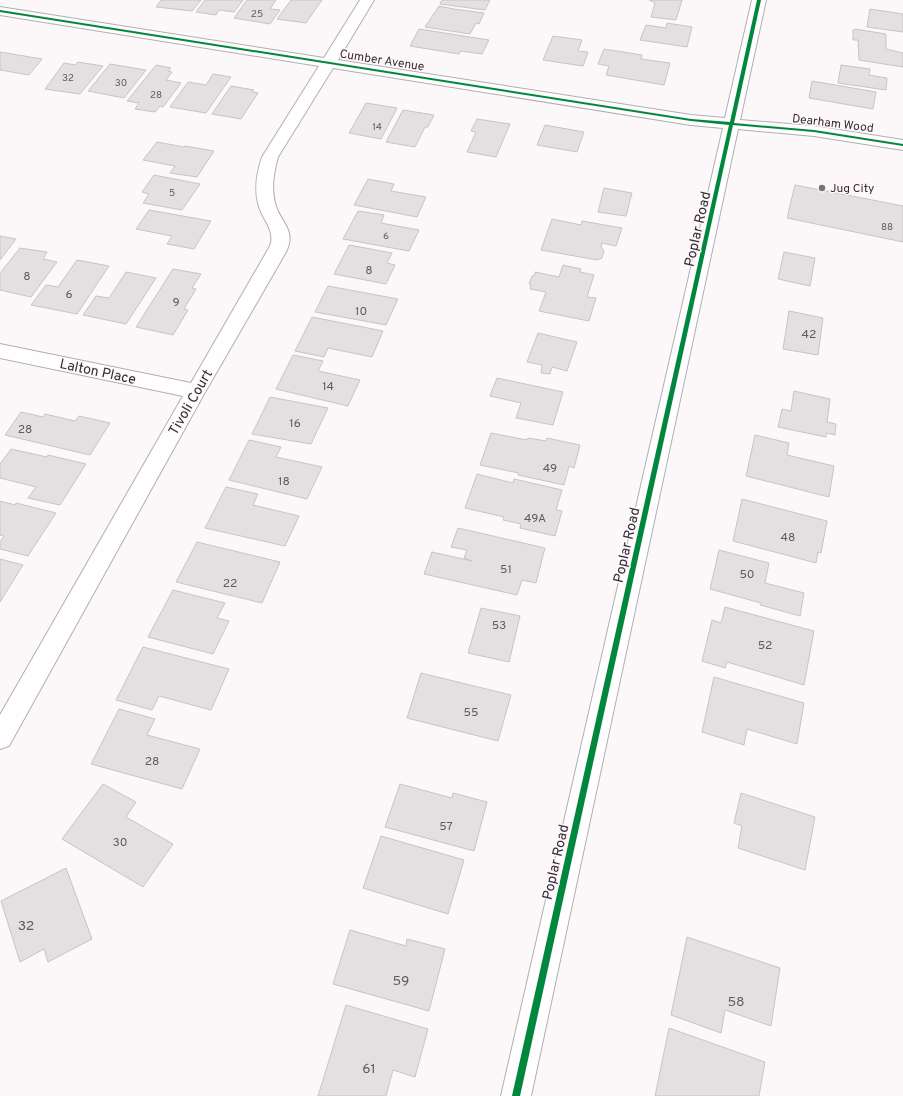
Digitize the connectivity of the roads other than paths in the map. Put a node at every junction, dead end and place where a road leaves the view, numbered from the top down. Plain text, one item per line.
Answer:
1 (367, 0) edge
2 (760, 0) edge
3 (0, 11) edge
4 (329, 63) junction
5 (732, 125) junction
6 (761, 126) joint
7 (903, 145) edge
8 (0, 351) edge
9 (196, 391) junction
10 (0, 738) edge
11 (516, 1096) edge

1 - 4 street, Tivoli Court
2 - 5 street, Poplar Road
3 - 4 street, Cumber Avenue
4 - 5 street, Cumber Avenue
4 - 9 street, Tivoli Court
5 - 6 street, Cumber Avenue
5 - 11 street, Poplar Road
6 - 7 street, Dearham Wood
8 - 9 street, Lalton Place
9 - 10 street, Tivoli Court

